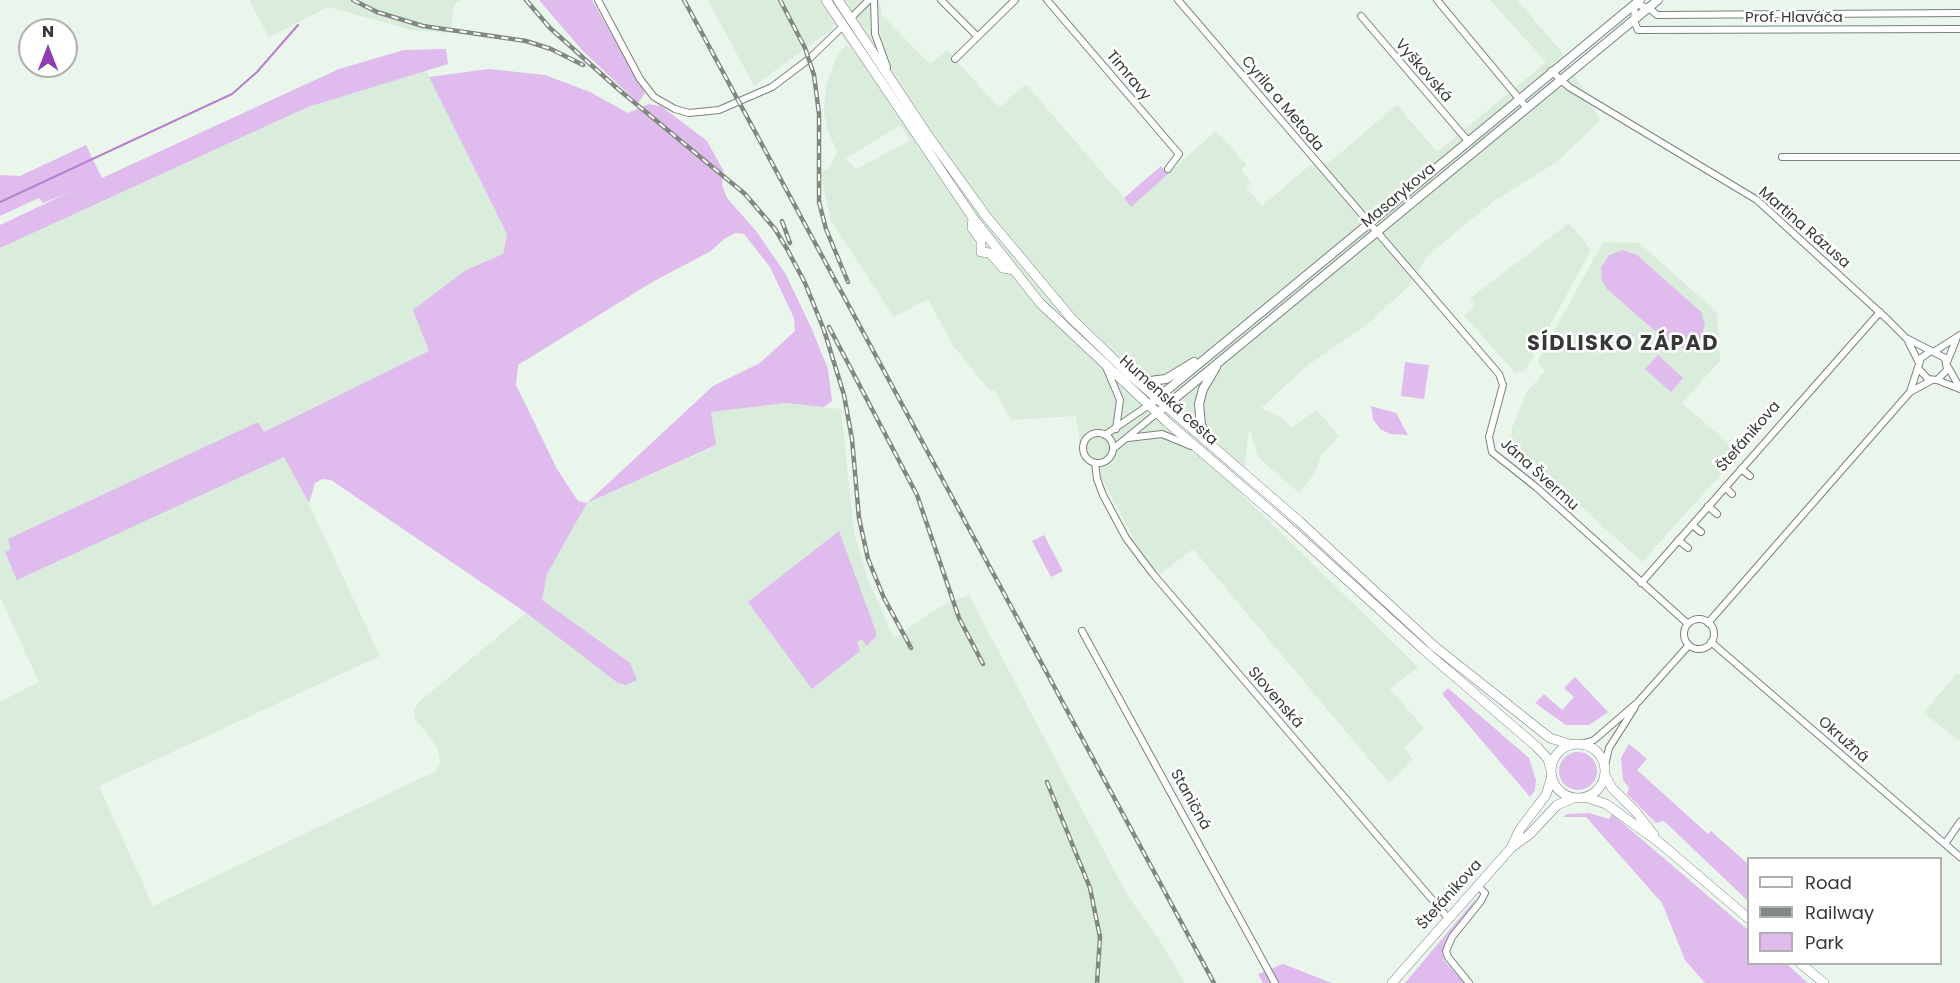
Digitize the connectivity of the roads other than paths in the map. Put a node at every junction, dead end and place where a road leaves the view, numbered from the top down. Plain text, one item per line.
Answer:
1 (598, 0) edge
2 (826, 0) edge
3 (838, 0) edge
4 (869, 0) edge
5 (874, 0) edge
6 (941, 0) edge
7 (1015, 0) edge
8 (1047, 0) edge
9 (1178, 0) edge
10 (1437, 0) edge
11 (1658, 0) edge
12 (1637, 2) edge
13 (1649, 8) junction
14 (1960, 13) edge
15 (1713, 15) junction
16 (1360, 16) dead end
17 (1634, 21) junction
18 (847, 22) junction
19 (1638, 30) junction
20 (1713, 30) junction
21 (1960, 30) edge
22 (1619, 32) junction
23 (977, 36) junction
24 (955, 59) dead end
25 (1551, 71) junction
26 (1559, 80) junction
27 (896, 87) junction
28 (1519, 98) junction
29 (1526, 107) junction
30 (1468, 141) junction
31 (1782, 157) dead end
32 (1960, 157) edge
33 (1440, 164) junction
34 (1168, 169) dead end
35 (1448, 173) junction
36 (973, 218) junction
37 (1368, 223) junction
38 (1376, 232) junction
39 (1014, 270) junction
40 (1880, 312) junction
41 (1958, 337) edge
42 (1907, 339) junction
43 (1933, 351) junction
44 (1208, 356) junction
45 (1222, 358) junction
46 (1104, 364) junction
47 (1947, 364) junction
48 (1919, 366) junction
49 (1129, 374) junction
50 (1935, 380) junction
51 (1960, 388) edge
52 (1910, 392) junction
53 (1157, 398) junction
54 (1149, 405) junction
55 (1166, 406) junction
56 (1157, 413) junction
57 (1116, 429) junction
58 (1105, 435) junction
59 (1128, 438) junction
60 (1210, 444) junction
61 (1113, 449) junction
62 (1199, 449) junction
63 (1095, 462) junction
64 (1741, 469) junction
65 (1750, 476) dead end
66 (1725, 487) junction
67 (1732, 494) dead end
68 (1708, 506) junction
69 (1717, 514) dead end
70 (1692, 525) junction
71 (1701, 532) dead end
72 (1678, 540) junction
73 (1688, 548) dead end
74 (1641, 582) junction
75 (1708, 623) junction
76 (1688, 624) junction
77 (1082, 631) dead end
78 (1711, 642) junction
79 (1689, 645) junction
80 (1638, 702) junction
81 (1582, 744) junction
82 (1572, 745) junction
83 (1605, 770) junction
84 (1551, 773) junction
85 (1585, 797) junction
86 (1574, 798) junction
87 (1960, 822) edge
88 (1660, 843) junction
89 (1945, 844) junction
90 (1511, 848) junction
91 (1960, 857) edge
92 (1478, 886) junction
93 (1747, 916) edge
94 (1448, 918) junction
95 (1803, 965) edge
96 (1275, 983) edge
97 (1392, 983) edge
98 (1468, 983) edge
99 (1824, 983) edge

1 - 18 street
2 - 18 main road, Humenská cesta
3 - 18 main road, Humenská cesta
4 - 18 street
5 - 27 street
6 - 23 street
7 - 23 street
8 - 34 street, Timravy
9 - 37 street, Cyrila a Metoda
10 - 28 street
11 - 13 main road, Masarykova
12 - 13 street, Prof. Hlaváča
12 - 17 street
12 - 25 main road, Masarykova
13 - 15 street, Prof. Hlaváča
13 - 17 main road, Masarykova
14 - 15 street, Prof. Hlaváča
15 - 20 street
16 - 30 street, Vyškovská
17 - 19 street
17 - 22 main road, Masarykova
18 - 27 main road, Humenská cesta
18 - 36 main road, Humenská cesta
19 - 20 street, Prof. Hlaváča
19 - 22 street, Prof. Hlaváča
20 - 21 street, Prof. Hlaváča
22 - 26 main road, Masarykova
23 - 24 street
25 - 26 street, Martina Rázusa
25 - 28 main road, Masarykova
26 - 29 main road, Masarykova
26 - 40 street, Martina Rázusa
27 - 49 main road, Humenská cesta
28 - 29 street
28 - 30 main road, Masarykova
29 - 35 main road, Masarykova
30 - 33 main road, Masarykova
31 - 32 street
33 - 35 street
33 - 37 main road, Masarykova
35 - 38 main road, Masarykova
36 - 39 main road, Humenská cesta
36 - 39 main road
37 - 38 street, Cyrila a Metoda
37 - 44 main road, Masarykova
38 - 45 main road, Masarykova
38 - 74 street, Jána Švermu
39 - 46 main road, Humenská cesta
40 - 42 street, Martina Rázusa
40 - 64 street, Štefánikova
41 - 43 street
41 - 47 street
42 - 43 street
42 - 48 street, Martina Rázusa
43 - 47 street
43 - 48 street
44 - 49 main road
44 - 53 main road, Masarykova
45 - 55 main road, Masarykova
45 - 60 main road
46 - 54 main road, Humenská cesta
46 - 57 street
47 - 50 street
47 - 51 street
48 - 50 street
48 - 52 street
49 - 53 main road, Humenská cesta
50 - 51 street
50 - 52 street
52 - 75 street
53 - 54 main road, Masarykova
53 - 55 main road, Humenská cesta
54 - 56 main road, Humenská cesta
54 - 57 street
55 - 56 main road, Masarykova
55 - 60 main road, Humenská cesta
56 - 59 street
56 - 62 main road, Humenská cesta
57 - 58 street
58 - 61 street
58 - 63 street
59 - 61 street
59 - 62 street
60 - 82 main road, Humenská cesta
61 - 63 street
62 - 84 main road, Humenská cesta
63 - 94 street, Slovenská
64 - 65 street
64 - 66 street, Štefánikova
66 - 67 street
66 - 68 street, Štefánikova
68 - 69 street
68 - 70 street, Štefánikova
70 - 71 street
70 - 72 street, Štefánikova
72 - 73 street
72 - 74 street, Štefánikova
74 - 76 street, Jána Švermu
75 - 76 street
75 - 78 street
76 - 79 street
77 - 96 street, Staničná
78 - 79 street
78 - 89 street, Okružná
79 - 80 street
80 - 81 street
80 - 83 street
81 - 82 main road
81 - 83 main road
82 - 84 main road
83 - 85 main road
83 - 88 main road
84 - 86 main road
84 - 90 main road
85 - 86 main road
85 - 88 main road
86 - 90 main road
87 - 89 street
88 - 93 main road
89 - 91 street, Okružná
90 - 92 main road, Štefánikova
92 - 94 main road, Štefánikova
92 - 98 street
94 - 97 main road, Štefánikova
95 - 99 main road

